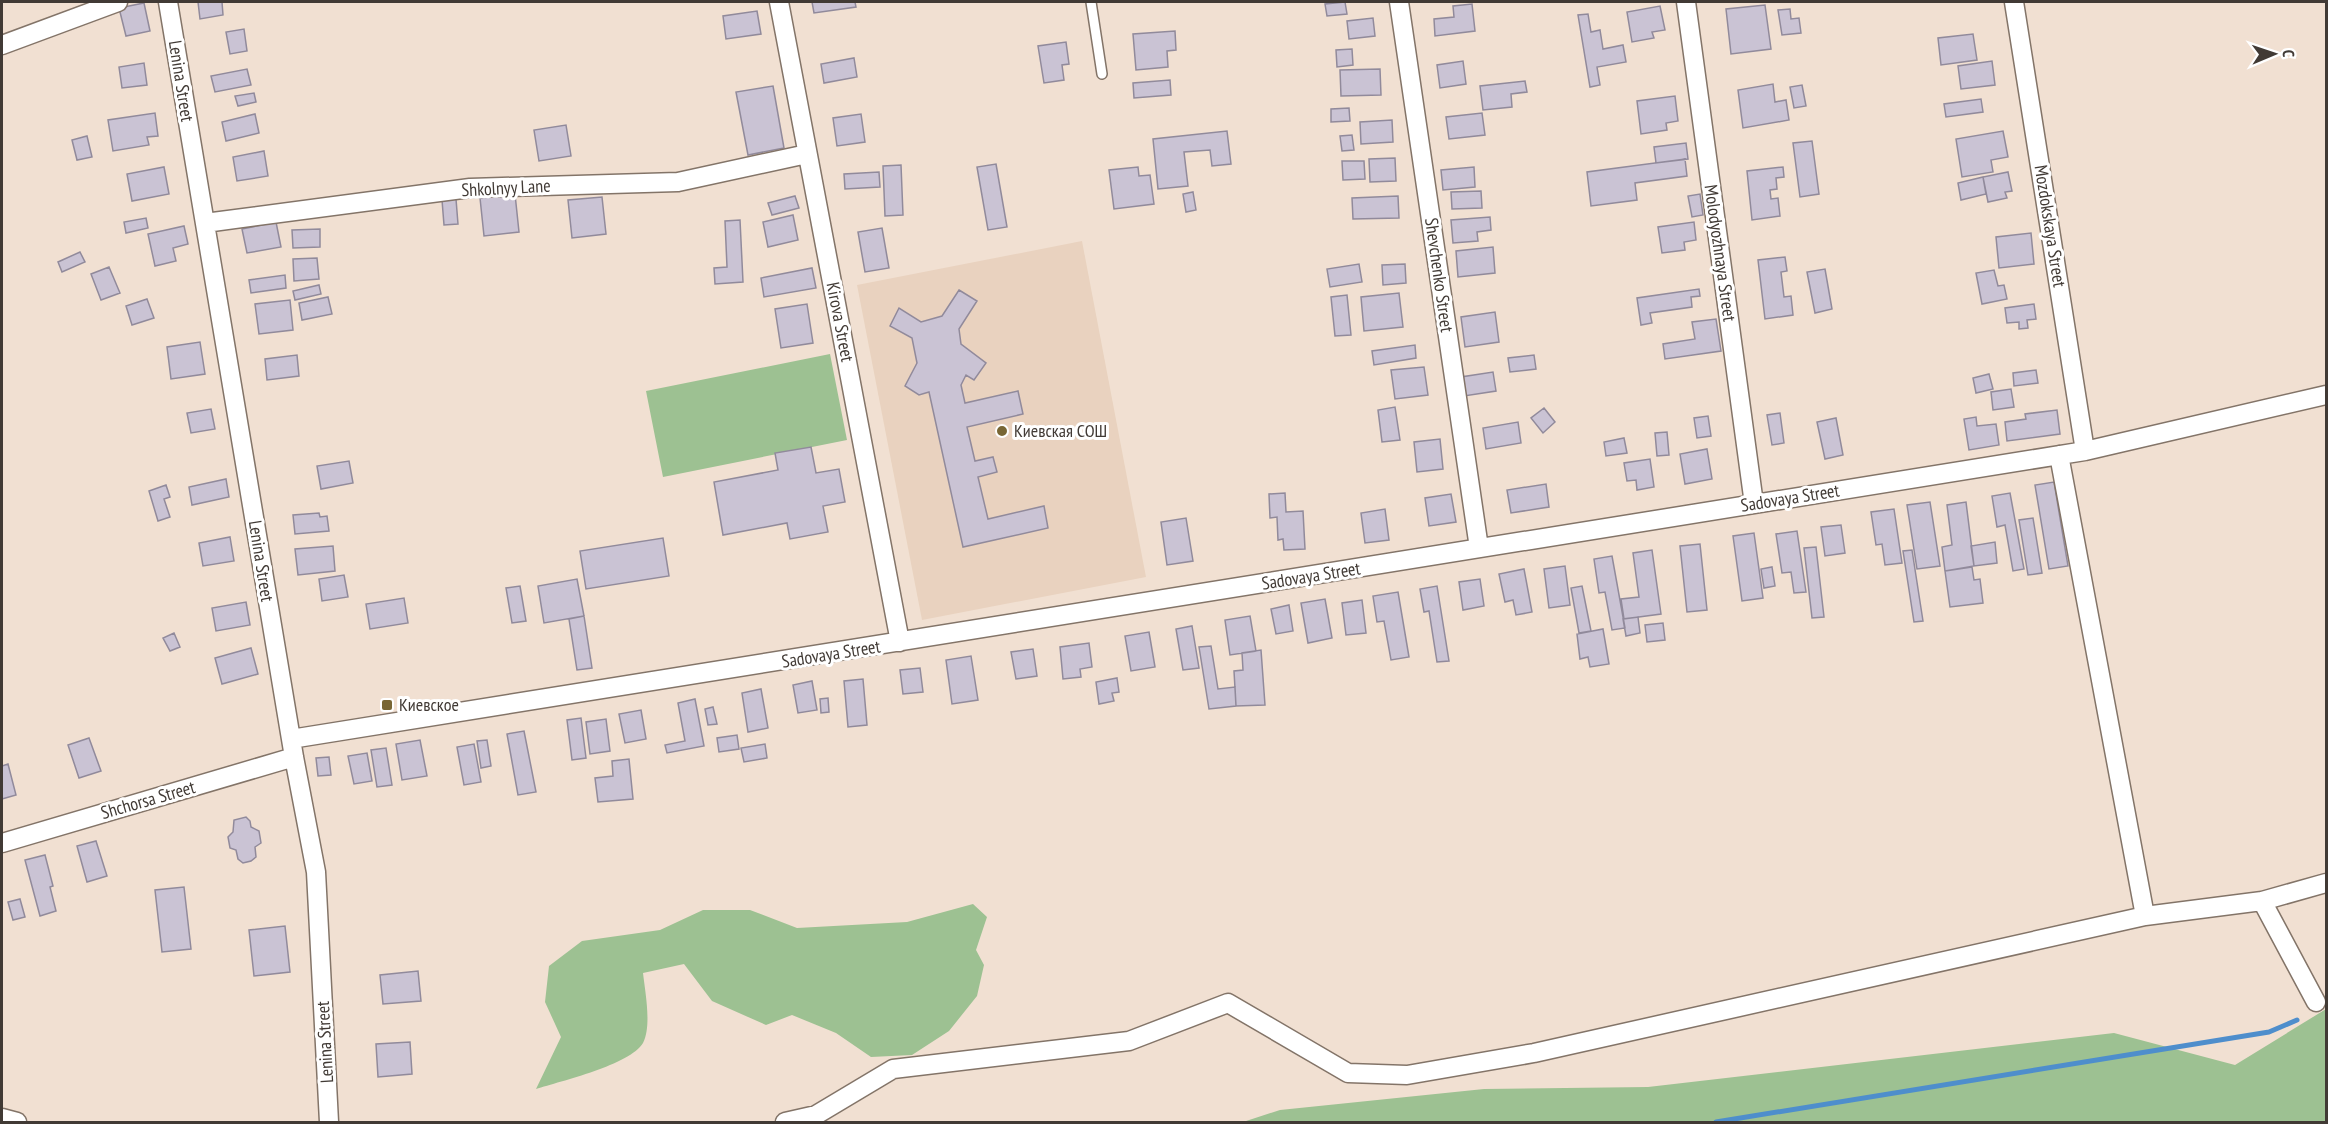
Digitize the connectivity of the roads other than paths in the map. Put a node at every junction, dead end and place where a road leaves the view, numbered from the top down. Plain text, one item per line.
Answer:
1 (118, 2) edge
2 (168, 2) edge
3 (779, 2) edge
4 (1091, 2) edge
5 (1399, 2) edge
6 (1686, 2) edge
7 (2014, 2) edge
8 (2, 45) edge
9 (1102, 74) dead end
10 (807, 154) junction
11 (205, 224) junction
12 (2326, 395) edge
13 (2085, 451) junction
14 (2059, 455) junction
15 (1754, 504) junction
16 (1479, 548) junction
17 (900, 642) junction
18 (293, 748) junction
19 (2, 843) edge
20 (2326, 883) edge
21 (2262, 901) junction
22 (2145, 916) junction
23 (2316, 1002) dead end
24 (2, 1118) edge
25 (17, 1122) edge
26 (329, 1122) edge
27 (785, 1122) edge

1 - 8 street
2 - 11 street, Lenina Street
3 - 10 street, Kirova Street
4 - 9 lane
5 - 16 street, Shevchenko Street
6 - 15 street, Molodyozhnaya Street
7 - 13 street, Mozdokskaya Street
10 - 11 street, Shkolnyy Lane
10 - 17 street, Kirova Street
11 - 18 street, Lenina Street
12 - 13 street, Sadovaya Street
13 - 14 street, Sadovaya Street
14 - 15 street, Sadovaya Street
14 - 22 street
15 - 16 street, Sadovaya Street
16 - 17 street, Sadovaya Street
17 - 18 street, Sadovaya Street
18 - 19 street, Shchorsa Street
18 - 26 street, Lenina Street
20 - 21 street
21 - 22 street
21 - 23 street
22 - 27 street
24 - 25 street

